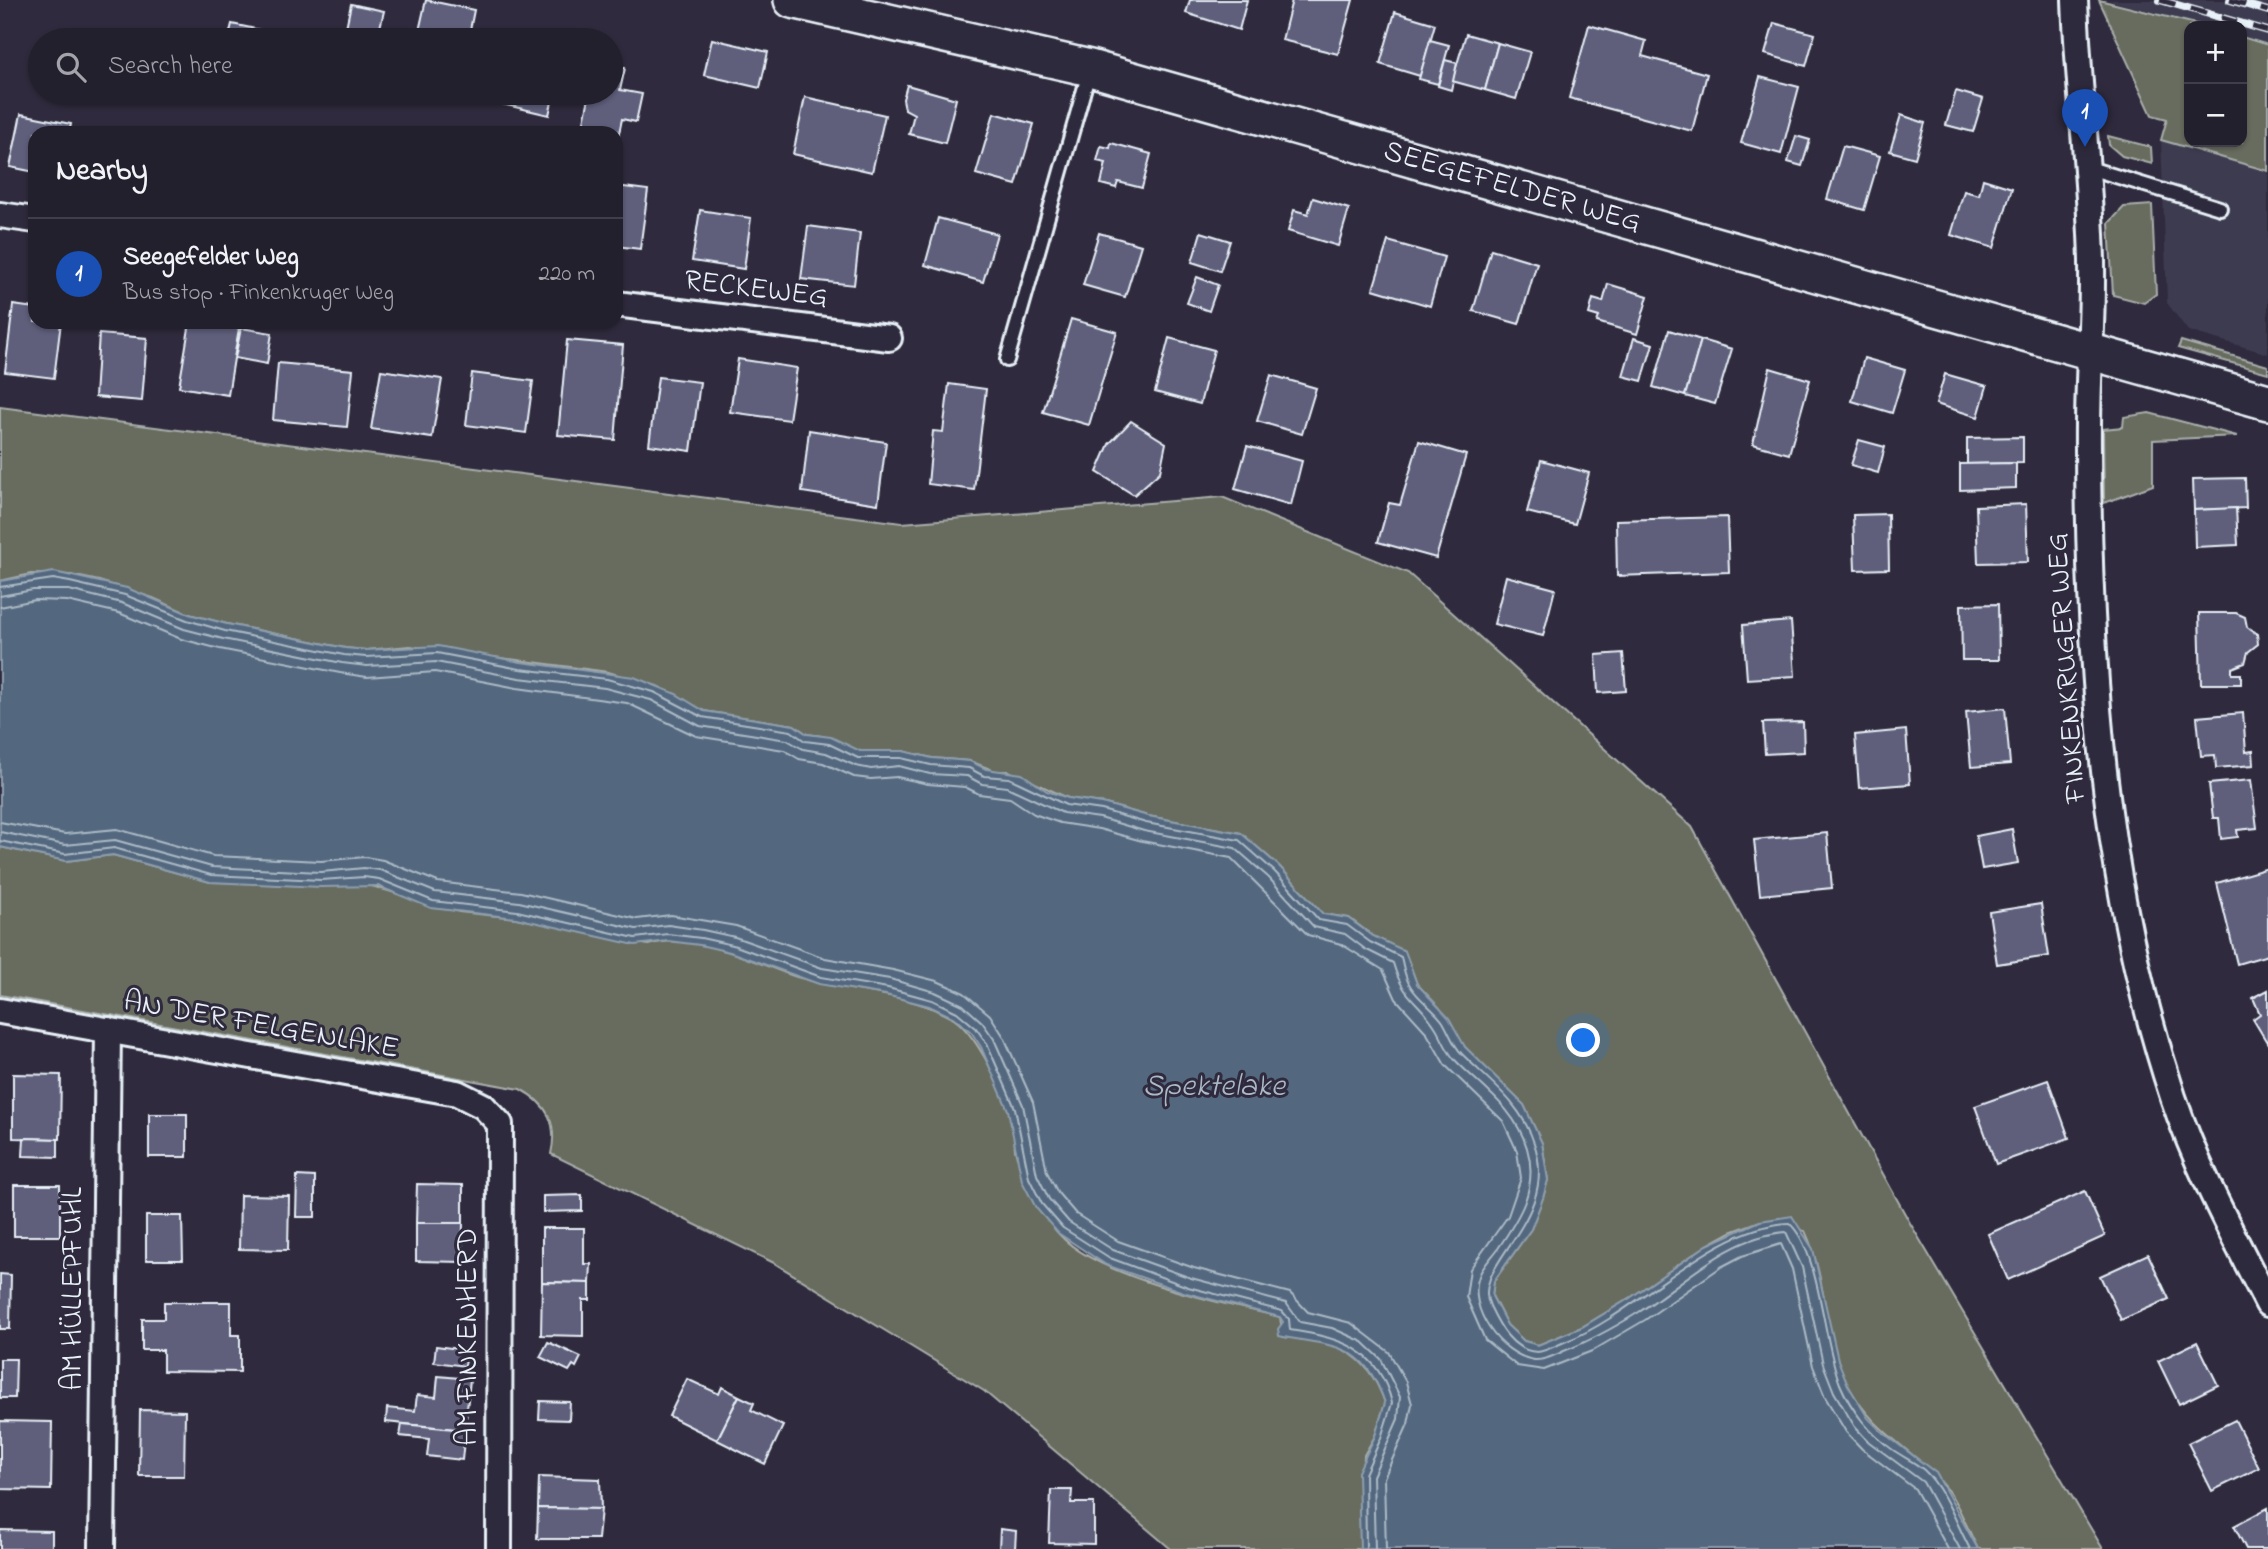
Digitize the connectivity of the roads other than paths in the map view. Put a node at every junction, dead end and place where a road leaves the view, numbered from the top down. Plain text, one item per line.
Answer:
1 (793, 0) edge
2 (2075, 0) edge
3 (1090, 68) junction
4 (2087, 167) junction
5 (2220, 208) dead end
6 (0, 215) edge
7 (28, 219) edge
8 (623, 305) edge
9 (889, 338) dead end
10 (2090, 352) junction
11 (1007, 360) dead end
12 (2268, 402) edge
13 (0, 1011) edge
14 (108, 1030) junction
15 (500, 1124) joint
16 (2268, 1304) edge
17 (102, 1549) edge
18 (499, 1549) edge

1 - 3 street, SEEGEFELDER WEG
2 - 4 street, FINKENKRUGER WEG
3 - 10 street, SEEGEFELDER WEG
3 - 11 lane
4 - 5 lane
4 - 10 street, FINKENKRUGER WEG
6 - 7 street
8 - 9 street, RECKEWEG
10 - 12 street, SEEGEFELDER WEG
10 - 16 street, FINKENKRUGER WEG
13 - 14 street, AN DER FELGENLAKE
14 - 15 street, AN DER FELGENLAKE
14 - 17 street, AM HÜLLEPFUHL
15 - 18 street, AM FINKENHERD

